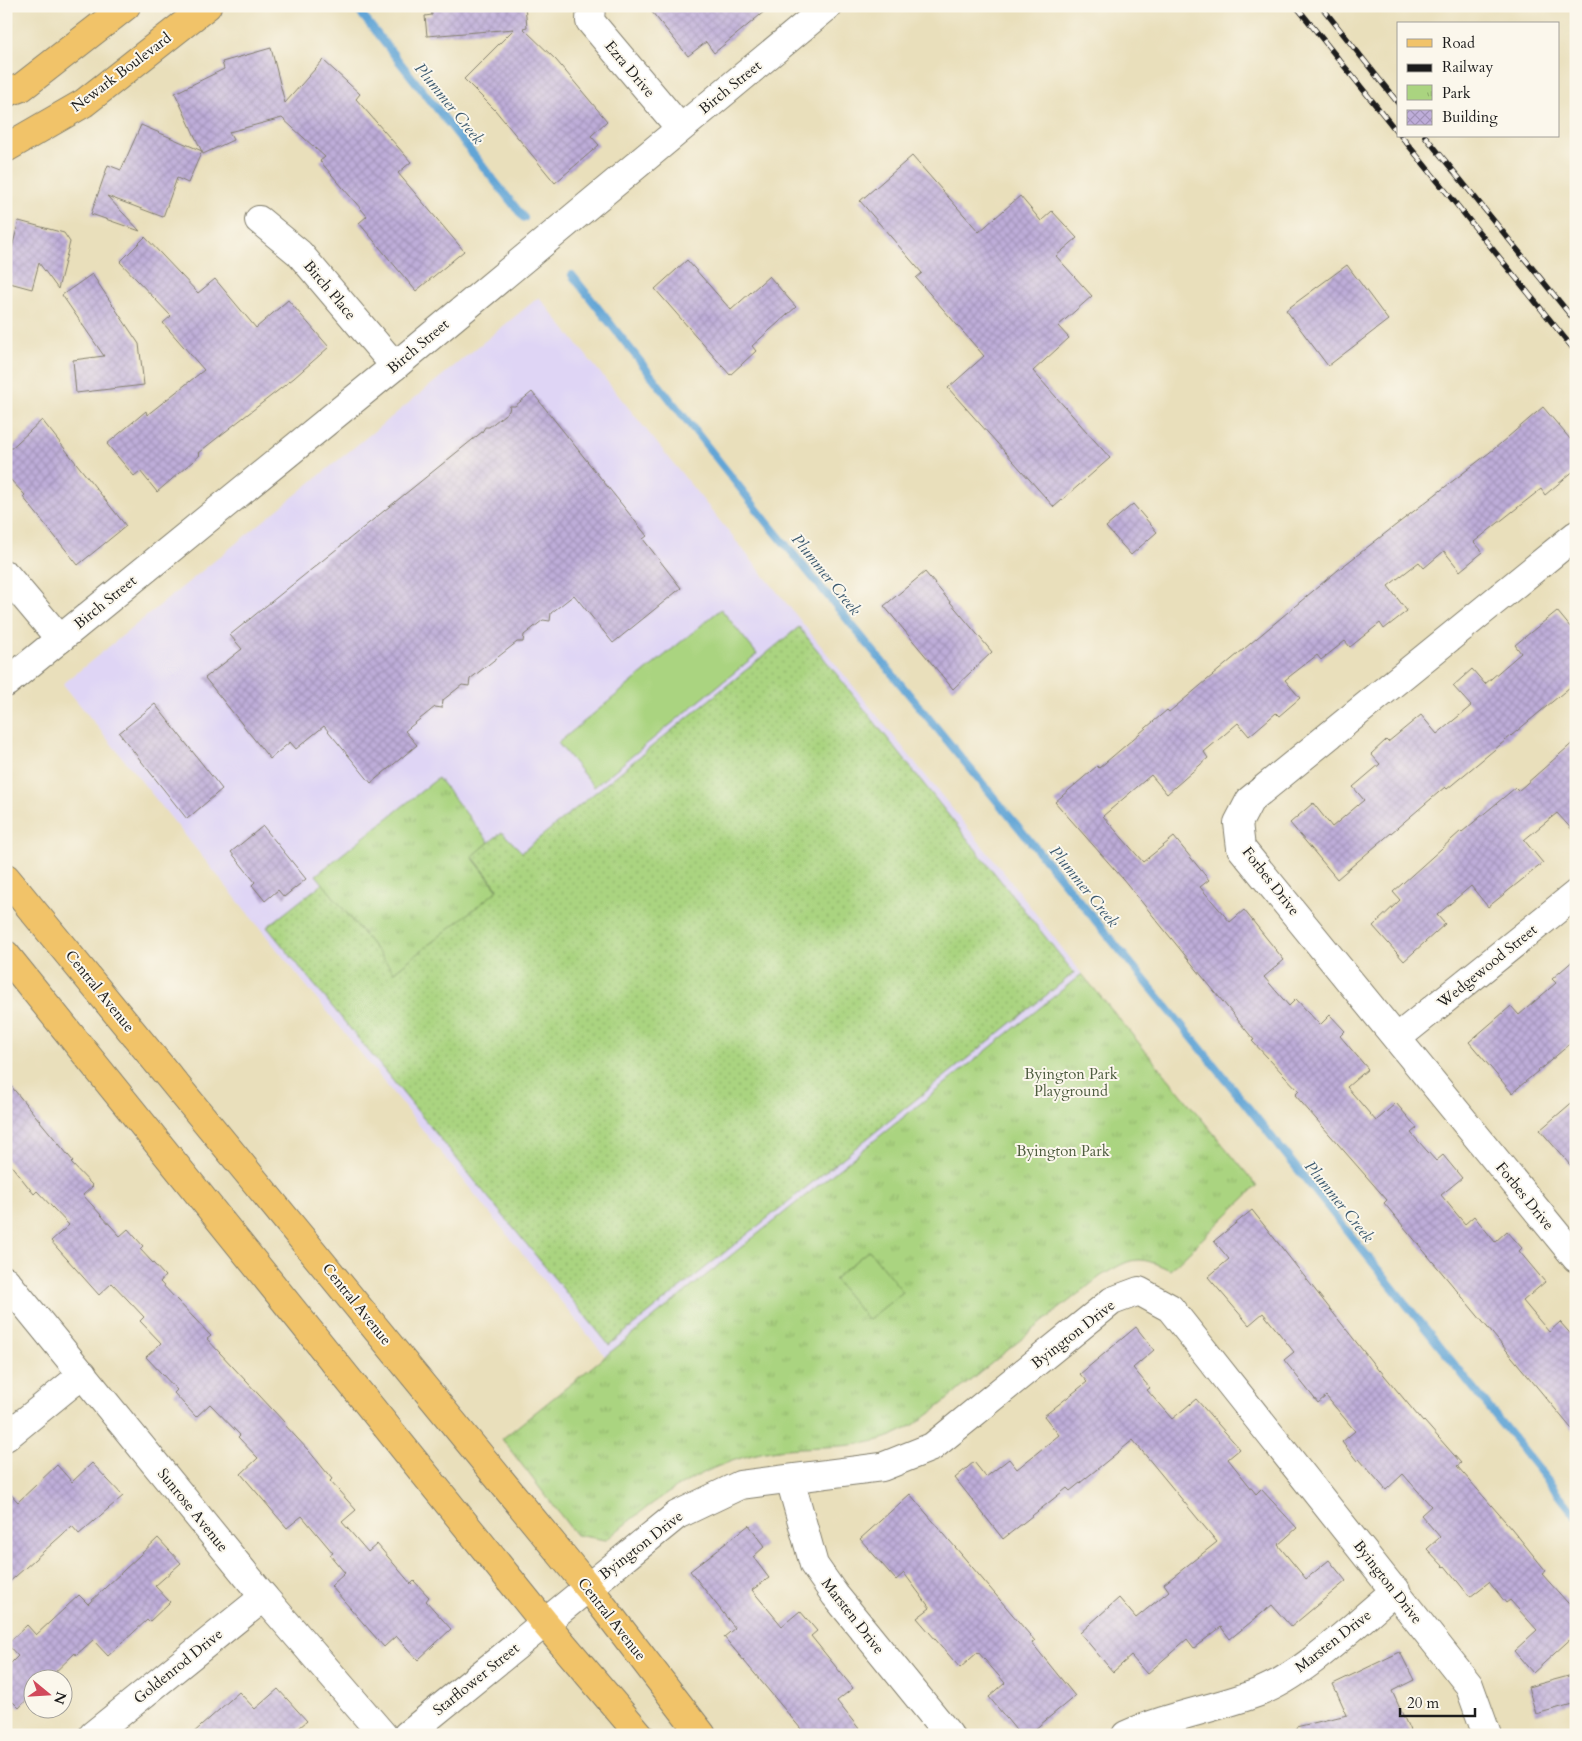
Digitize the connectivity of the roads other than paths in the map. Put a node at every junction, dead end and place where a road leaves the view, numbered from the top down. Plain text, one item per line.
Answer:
1 (126, 6) edge
2 (207, 6) edge
3 (591, 6) edge
4 (828, 6) edge
5 (6, 93) edge
6 (680, 128) junction
7 (6, 148) edge
8 (259, 220) dead end
9 (395, 366) junction
10 (1576, 535) edge
11 (6, 575) edge
12 (60, 639) junction
13 (6, 683) edge
14 (6, 878) edge
15 (1576, 894) edge
16 (6, 955) edge
17 (1397, 1038) junction
18 (1575, 1256) edge
19 (6, 1282) edge
20 (83, 1374) junction
21 (6, 1436) edge
22 (790, 1479) junction
23 (588, 1587) junction
24 (1396, 1590) junction
25 (264, 1597) junction
26 (544, 1622) junction
27 (93, 1735) edge
28 (383, 1735) edge
29 (407, 1735) edge
30 (640, 1735) edge
31 (702, 1735) edge
32 (949, 1735) edge
33 (1126, 1735) edge
34 (1487, 1735) edge

1 - 5 main road
2 - 7 main road, Newark Boulevard
3 - 6 street, Ezra Drive
4 - 6 street, Birch Street
6 - 9 street, Birch Street
8 - 9 street, Birch Place
9 - 12 street, Birch Street
10 - 17 street, Forbes Drive
11 - 12 street
12 - 13 street, Birch Street
14 - 23 main road, Central Avenue
15 - 17 street, Wedgewood Street
16 - 26 main road
17 - 18 street, Forbes Drive
19 - 20 street, Sunrose Avenue
20 - 21 street
20 - 25 street, Sunrose Avenue
22 - 23 street, Byington Drive
22 - 24 street, Byington Drive
22 - 32 street, Marsten Drive
23 - 26 street, Byington Drive
23 - 31 main road, Central Avenue
24 - 33 street, Marsten Drive
24 - 34 street, Byington Drive
25 - 27 street, Goldenrod Drive
25 - 28 street, Sunrose Avenue
26 - 29 street, Starflower Street
26 - 30 main road

